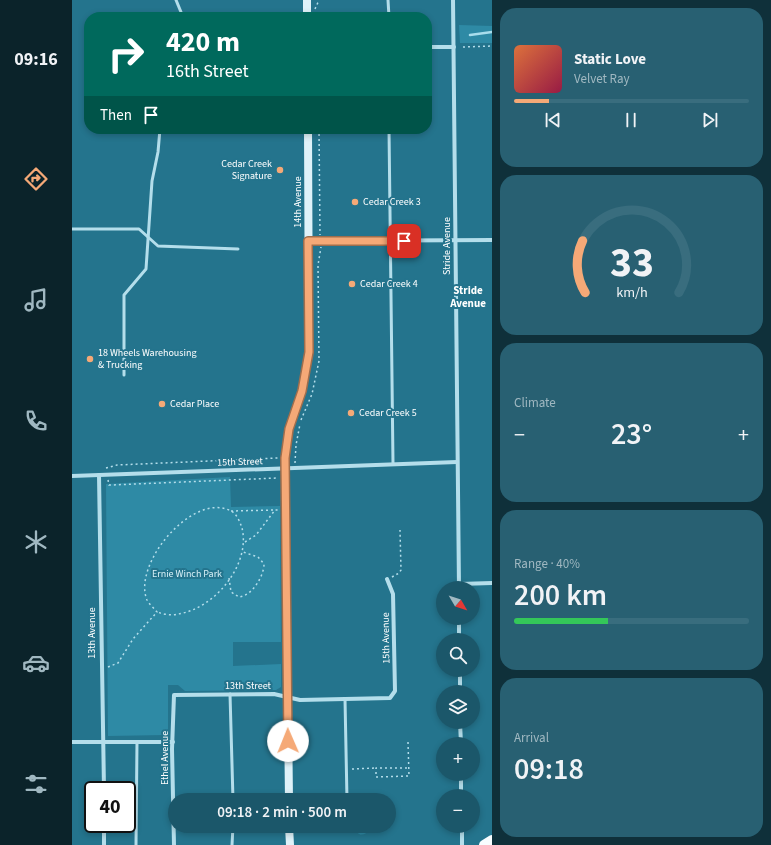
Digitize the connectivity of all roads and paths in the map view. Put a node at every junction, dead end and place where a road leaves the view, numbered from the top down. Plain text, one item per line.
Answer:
1 (176, 0) edge
2 (307, 0) edge
3 (319, 0) edge
4 (388, 0) edge
5 (453, 0) edge
6 (315, 10) dead end
7 (181, 12) edge
8 (307, 12) edge
9 (389, 12) edge
10 (492, 46) edge
11 (432, 47) edge
12 (454, 47) junction
13 (463, 47) dead end
14 (160, 134) edge
15 (308, 134) edge
16 (319, 134) edge
17 (389, 134) edge
18 (72, 229) edge
19 (320, 232) dead end
20 (147, 236) junction
21 (456, 240) junction
22 (492, 240) edge
23 (308, 241) junction
24 (391, 241) junction
25 (238, 249) dead end
26 (124, 375) dead end
27 (278, 458) dead end
28 (457, 462) junction
29 (393, 463) junction
30 (107, 468) dead end
31 (285, 468) junction
32 (99, 475) junction
33 (72, 476) edge
34 (278, 478) dead end
35 (108, 480) dead end
36 (275, 510) junction
37 (286, 510) junction
38 (231, 512) junction
39 (400, 530) dead end
40 (244, 543) junction
41 (242, 552) junction
42 (230, 578) junction
43 (386, 579) joint
44 (459, 581) edge
45 (492, 583) edge
46 (480, 584) edge
47 (157, 612) junction
48 (106, 667) dead end
49 (230, 694) junction
50 (174, 695) joint
51 (392, 696) joint
52 (288, 697) junction
53 (345, 699) junction
54 (72, 742) edge
55 (137, 742) junction
56 (172, 742) junction
57 (408, 742) dead end
58 (103, 743) junction
59 (376, 768) junction
60 (408, 768) junction
61 (346, 770) junction
62 (104, 781) edge
63 (233, 793) edge
64 (289, 793) edge
65 (347, 793) edge
66 (104, 833) edge
67 (233, 833) edge
68 (289, 833) edge
69 (462, 833) edge
70 (492, 840) edge
71 (104, 845) edge
72 (136, 845) edge
73 (174, 845) edge
74 (232, 845) edge
75 (290, 845) edge
76 (462, 845) edge
77 (484, 845) edge

1 - 7 lane
2 - 8 street
3 - 6 path
4 - 9 lane
5 - 12 street, Stride Avenue
10 - 13 path
11 - 12 street
12 - 21 street, Stride Avenue
14 - 20 lane
15 - 23 street, 14th Avenue
16 - 19 path
17 - 24 lane
18 - 20 lane
20 - 25 lane
20 - 26 lane
21 - 22 street
21 - 24 street
21 - 28 street, Stride Avenue
23 - 24 street
23 - 31 street, 14th Avenue
24 - 29 lane
27 - 30 path
28 - 29 street, 15th Street
28 - 44 street, Stride Avenue
29 - 31 street, 15th Street
31 - 32 street, 15th Street
31 - 37 street, 14th Avenue
32 - 33 street, 15th Street
32 - 58 street, 13th Avenue
34 - 35 path
36 - 37 path
36 - 38 path
36 - 40 path
37 - 52 street, 14th Avenue
38 - 40 path
38 - 47 path
39 - 43 path
40 - 41 path
41 - 42 path
41 - 42 path
42 - 47 path
43 - 51 street, 15th Avenue
45 - 46 street
47 - 48 path
49 - 50 street, 13th Street
49 - 52 street, 13th Street
49 - 63 lane
50 - 56 street, Ethel Avenue
51 - 53 street, 13th Street
52 - 53 street, 13th Street
52 - 64 street, 14th Avenue
53 - 61 lane
54 - 58 street
55 - 56 street
55 - 58 street
55 - 72 lane
56 - 73 street, Ethel Avenue
57 - 60 path
58 - 62 street, 13th Avenue
59 - 60 path
59 - 60 path
59 - 61 path
61 - 65 lane
66 - 71 street
67 - 74 lane
68 - 75 street
69 - 76 street
70 - 77 main road

